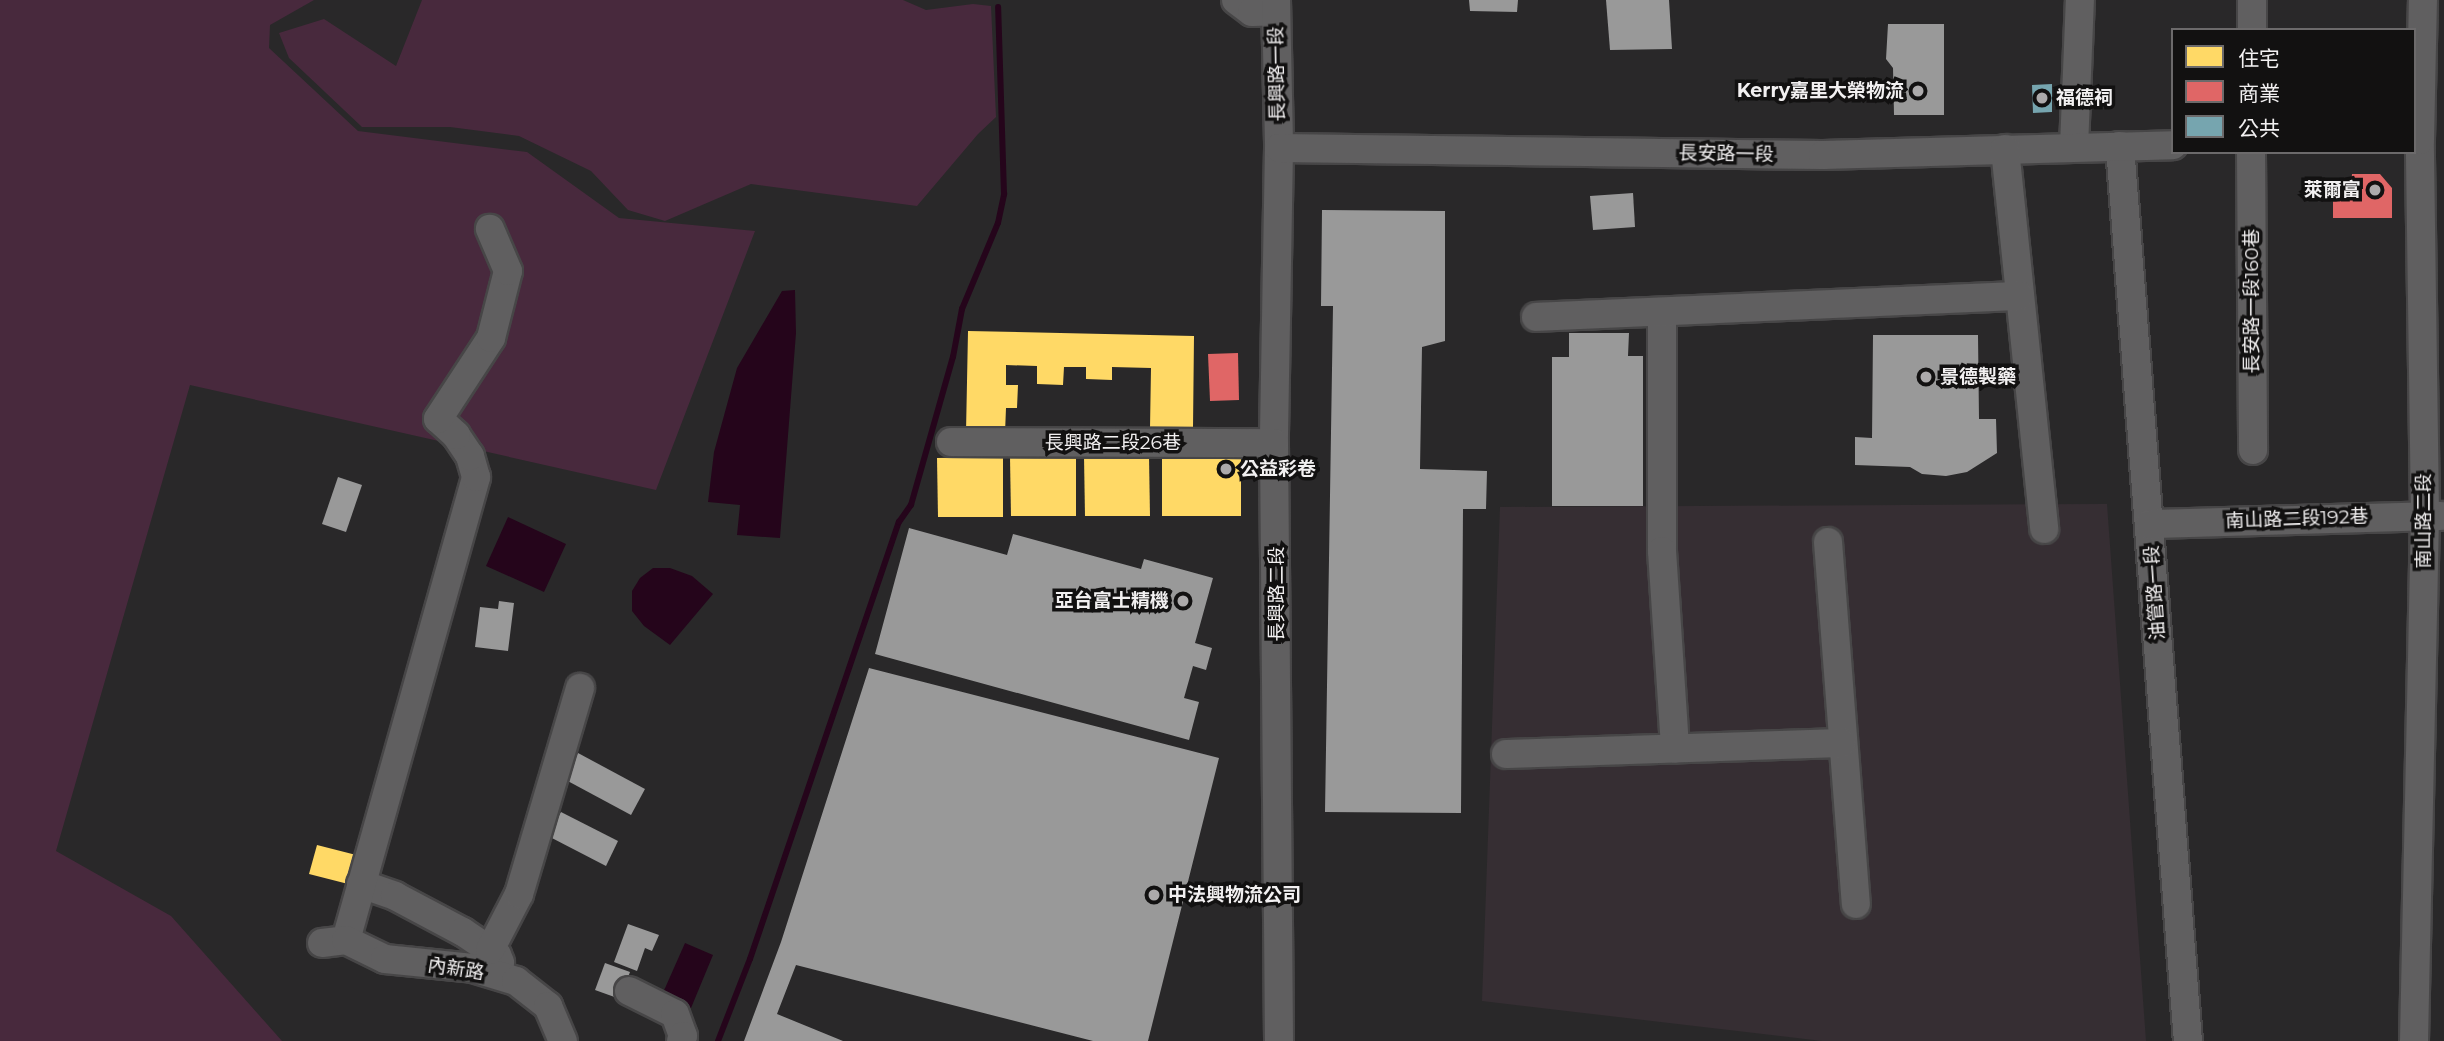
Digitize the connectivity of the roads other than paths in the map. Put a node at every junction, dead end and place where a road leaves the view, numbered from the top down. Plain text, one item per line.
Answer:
1 (1236, 0) edge
2 (2080, 0) edge
3 (2252, 0) edge
4 (2423, 0) edge
5 (1276, 6) edge
6 (2252, 28) edge
7 (2430, 141) edge
8 (2171, 145) edge
9 (2120, 146) junction
10 (2074, 147) junction
11 (1279, 148) junction
12 (2005, 149) junction
13 (2250, 154) edge
14 (490, 229) dead end
15 (2020, 296) junction
16 (1662, 312) junction
17 (1536, 317) dead end
18 (951, 442) dead end
19 (1274, 443) junction
20 (2252, 450) dead end
21 (2434, 481) edge
22 (2434, 515) edge
23 (2150, 524) junction
24 (2044, 530) dead end
25 (1828, 542) dead end
26 (580, 688) dead end
27 (1842, 743) junction
28 (1675, 749) junction
29 (1506, 754) dead end
30 (361, 884) junction
31 (1856, 904) dead end
32 (490, 950) junction
33 (505, 978) junction
34 (629, 991) dead end
35 (564, 1041) edge
36 (681, 1041) edge
37 (1279, 1041) edge
38 (2188, 1041) edge
39 (2414, 1041) edge

1 - 5 street
2 - 10 street
3 - 6 street
4 - 7 street, 南山路二段
5 - 11 street, 長興路一段
7 - 21 street, 南山路二段
8 - 9 street, 長安路一段
9 - 10 street, 長安路一段
9 - 23 street, 油管路一段
10 - 12 street, 長安路一段
11 - 12 street, 長安路一段
11 - 19 street, 長興路二段
12 - 15 street
13 - 20 street, 長安路一段160巷
14 - 30 street
15 - 16 street
15 - 24 street
16 - 17 street
16 - 28 street
18 - 19 street, 長興路二段26巷
19 - 37 street, 長興路二段
21 - 22 street, 南山路二段
22 - 23 street, 南山路二段192巷
22 - 39 street, 南山路二段
23 - 38 street, 油管路一段
25 - 27 street
26 - 32 street
27 - 28 street
27 - 31 street
28 - 29 street
30 - 32 street
30 - 33 street, 內新路
32 - 33 street
33 - 35 street, 內新路
34 - 36 street

